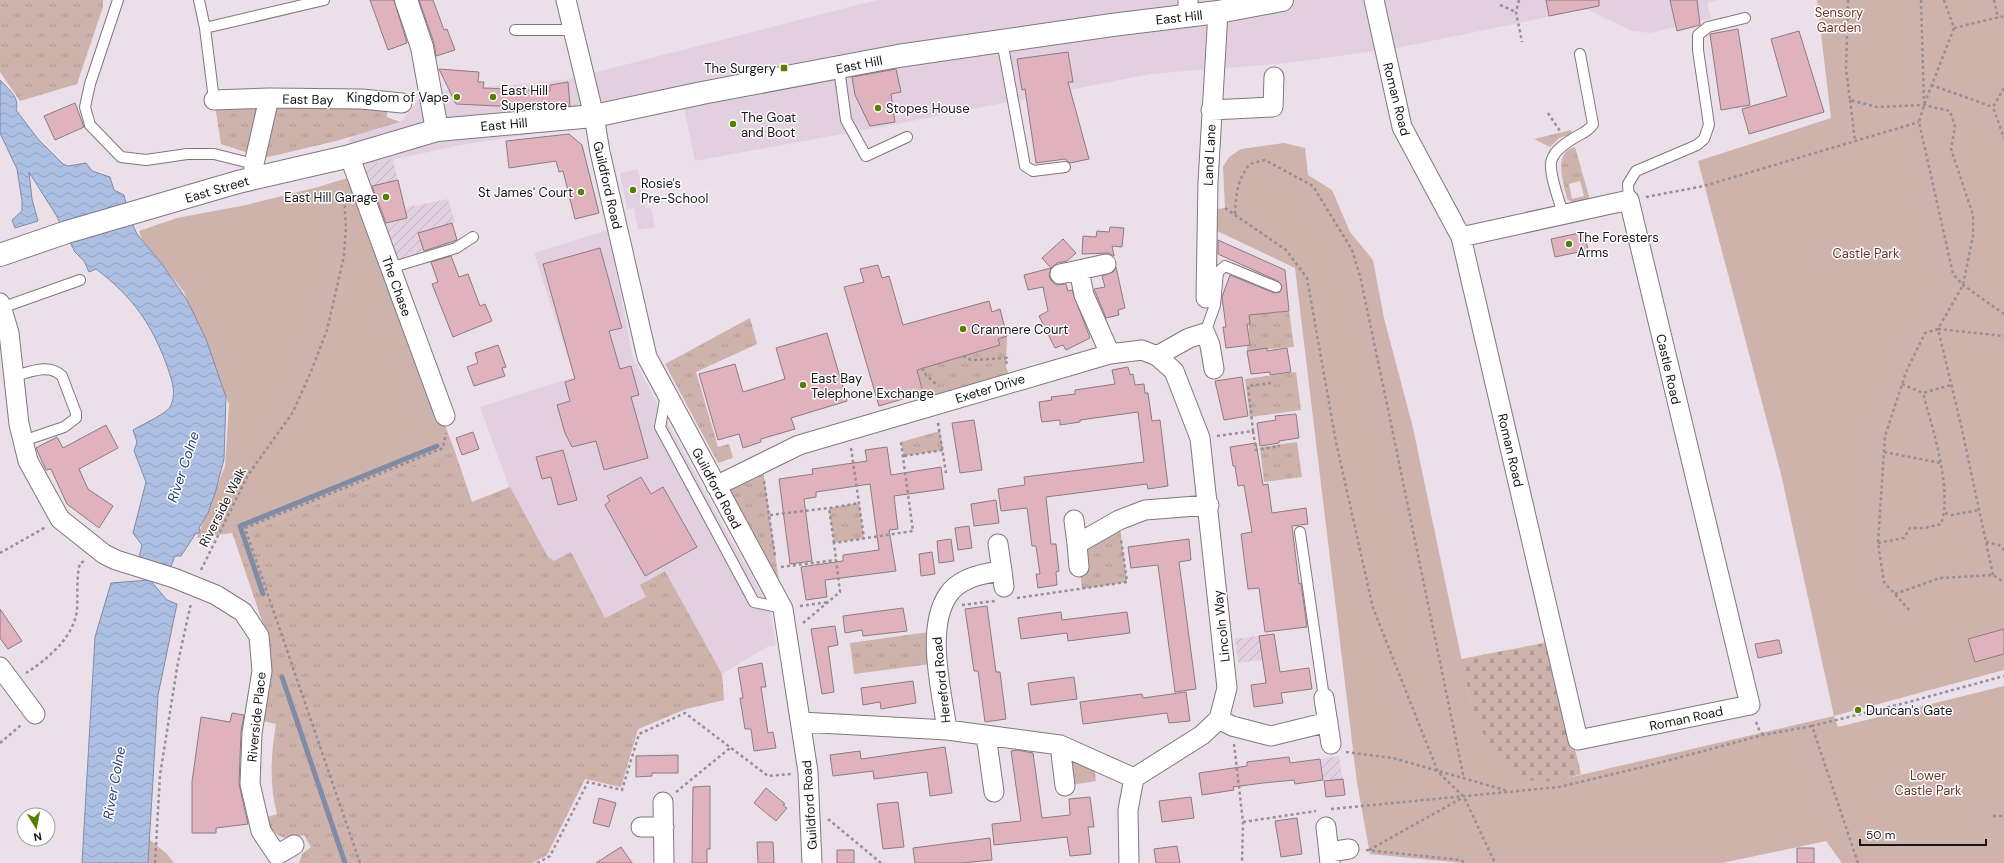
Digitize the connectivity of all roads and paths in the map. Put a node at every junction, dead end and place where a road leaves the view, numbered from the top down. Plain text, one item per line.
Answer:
1 (118, 0) edge
2 (198, 0) edge
3 (324, 0) edge
4 (406, 0) edge
5 (566, 0) edge
6 (1282, 0) edge
7 (1374, 0) edge
8 (1519, 0) edge
9 (1848, 0) edge
10 (1921, 0) edge
11 (1944, 0) edge
12 (1994, 0) edge
13 (1500, 5) dead end
14 (1188, 8) edge
15 (1218, 12) junction
16 (1516, 12) junction
17 (2004, 16) edge
18 (1745, 18) dead end
19 (1998, 18) junction
20 (205, 28) junction
21 (1954, 28) junction
22 (515, 30) dead end
23 (574, 30) junction
24 (1002, 41) junction
25 (1522, 42) dead end
26 (1580, 54) dead end
27 (839, 68) junction
28 (1274, 77) dead end
29 (1932, 85) junction
30 (2004, 88) edge
31 (269, 98) junction
32 (214, 100) joint
33 (1850, 100) junction
34 (1924, 105) junction
35 (397, 106) dead end
36 (1994, 107) junction
37 (1212, 110) junction
38 (1548, 113) dead end
39 (594, 116) junction
40 (1919, 122) junction
41 (437, 130) junction
42 (908, 137) dead end
43 (2004, 138) edge
44 (1855, 141) junction
45 (1564, 146) junction
46 (349, 155) junction
47 (1065, 167) dead end
48 (254, 171) junction
49 (342, 189) dead end
50 (1629, 200) junction
51 (1207, 210) junction
52 (1564, 214) junction
53 (1235, 215) junction
54 (473, 237) dead end
55 (1461, 237) junction
56 (0, 255) edge
57 (1106, 264) dead end
58 (390, 268) junction
59 (1079, 270) junction
60 (1060, 274) dead end
61 (80, 280) dead end
62 (1963, 285) junction
63 (1276, 287) dead end
64 (1206, 298) dead end
65 (1, 306) edge
66 (2004, 314) edge
67 (1938, 329) junction
68 (1205, 333) junction
69 (2004, 336) edge
70 (1110, 354) junction
71 (963, 356) dead end
72 (1157, 356) junction
73 (1006, 358) dead end
74 (1214, 369) dead end
75 (15, 376) junction
76 (1271, 383) dead end
77 (1902, 384) junction
78 (1951, 385) junction
79 (666, 393) junction
80 (1923, 393) junction
81 (935, 404) junction
82 (446, 424) joint
83 (849, 430) junction
84 (1253, 430) junction
85 (1200, 438) junction
86 (23, 441) junction
87 (901, 442) dead end
88 (1280, 446) dead end
89 (943, 450) junction
90 (1884, 452) junction
91 (904, 456) junction
92 (762, 463) junction
93 (1941, 463) junction
94 (946, 473) dead end
95 (716, 486) junction
96 (859, 504) junction
97 (1208, 505) junction
98 (829, 508) junction
99 (1979, 510) junction
100 (1945, 513) junction
101 (770, 516) junction
102 (60, 519) junction
103 (1074, 520) dead end
104 (1119, 520) junction
105 (1300, 532) dead end
106 (864, 538) junction
107 (1986, 542) junction
108 (834, 543) junction
109 (1878, 543) junction
110 (998, 544) dead end
111 (1077, 544) junction
112 (2004, 550) edge
113 (0, 553) edge
114 (110, 557) junction
115 (776, 560) dead end
116 (836, 560) junction
117 (1079, 567) dead end
118 (777, 568) dead end
119 (1993, 575) junction
120 (2004, 582) edge
121 (194, 586) junction
122 (1003, 589) junction
123 (1895, 594) junction
124 (829, 602) junction
125 (941, 608) junction
126 (783, 609) junction
127 (1910, 611) dead end
128 (788, 636) junction
129 (0, 667) edge
130 (2004, 676) edge
131 (13, 682) junction
132 (1324, 698) joint
133 (1750, 705) joint
134 (35, 714) joint
135 (801, 722) junction
136 (1328, 722) junction
137 (1226, 723) junction
138 (1812, 726) junction
139 (947, 730) junction
140 (986, 735) junction
141 (0, 743) edge
142 (1331, 744) joint
143 (1060, 745) junction
144 (730, 748) junction
145 (808, 772) junction
146 (1438, 772) junction
147 (1134, 778) junction
148 (1464, 779) junction
149 (1066, 786) dead end
150 (1510, 791) junction
151 (994, 792) dead end
152 (1464, 796) junction
153 (663, 802) joint
154 (825, 816) dead end
155 (1325, 816) junction
156 (1993, 816) dead end
157 (2004, 816) edge
158 (1243, 822) junction
159 (641, 827) dead end
160 (664, 827) junction
161 (294, 845) dead end
162 (1358, 850) junction
163 (1330, 858) edge
164 (156, 863) edge
165 (360, 863) edge
166 (537, 863) edge
167 (664, 863) edge
168 (812, 863) edge
169 (881, 863) edge
170 (1124, 863) edge
171 (1129, 863) edge
172 (1242, 863) edge
173 (1464, 863) edge
174 (1495, 863) edge
175 (1858, 863) edge

1 - 48 lane
2 - 20 lane
3 - 20 lane
4 - 41 street
5 - 23 street, Guildford Road
6 - 15 street, East Hill
7 - 55 street, Roman Road
8 - 16 path
9 - 33 path
10 - 34 path
11 - 21 path
12 - 19 path
13 - 16 path
14 - 15 street, East Hill
14 - 24 street, East Hill
15 - 37 street, Land Lane
16 - 25 path
17 - 19 path
18 - 50 lane
19 - 21 path
20 - 32 lane
21 - 29 path
22 - 23 lane
23 - 39 street, Guildford Road
24 - 27 street, East Hill
24 - 47 lane
26 - 45 lane
27 - 39 street, East Hill
27 - 42 lane
28 - 37 street
29 - 34 path
29 - 36 path
30 - 36 path
31 - 32 street, East Bay
31 - 35 street, East Bay
31 - 48 street, East Bay
33 - 34 path
33 - 44 path
34 - 40 path
34 - 62 path
36 - 43 path
37 - 51 street, Land Lane
38 - 45 path
39 - 41 street, East Hill
39 - 79 street, Guildford Road
40 - 44 path
40 - 62 path
41 - 46 street, East Street
44 - 50 path
45 - 52 lane
46 - 48 street, East Street
46 - 58 street, The Chase
48 - 56 street, East Street
49 - 121 path, Riverside Walk
50 - 52 street
50 - 133 street, Castle Road
51 - 53 path
51 - 64 street, Land Lane
52 - 55 street
53 - 146 path
53 - 148 path
54 - 58 lane
55 - 133 street, Roman Road
57 - 59 street
58 - 82 street, The Chase
59 - 60 street
59 - 70 street
61 - 65 lane
62 - 66 path
62 - 67 path
63 - 68 lane
65 - 75 street
67 - 69 path
67 - 77 path
67 - 78 path
68 - 72 street
68 - 74 street
70 - 72 street, Exeter Drive
70 - 81 street, Exeter Drive
71 - 73 path
72 - 85 street, Lincoln Way
75 - 86 street
75 - 86 lane
76 - 84 path
77 - 80 path
77 - 90 path
78 - 80 path
78 - 99 path
79 - 95 street, Guildford Road
79 - 126 lane
80 - 93 path
81 - 83 street, Exeter Drive
81 - 89 path
82 - 165 path
83 - 92 street, Exeter Drive
83 - 96 path
84 - 85 path
84 - 88 path
85 - 97 street, Lincoln Way
86 - 102 street
87 - 91 path
89 - 91 path
89 - 94 path
90 - 93 path
90 - 109 path
91 - 106 path
92 - 95 street, Exeter Drive
92 - 101 path
93 - 100 path
95 - 126 street, Guildford Road
96 - 98 path
96 - 106 path
97 - 104 street
97 - 137 street, Lincoln Way
98 - 101 path
98 - 108 path
99 - 100 path
99 - 107 path
100 - 109 path
101 - 115 path
102 - 113 path
102 - 114 street
103 - 111 street
104 - 111 street
104 - 122 path
105 - 132 lane
106 - 108 path
107 - 112 path
107 - 119 path
108 - 116 path
109 - 123 path
110 - 122 street
111 - 117 street
114 - 121 street
114 - 131 path
116 - 118 path
116 - 124 path
119 - 120 path
119 - 123 path
121 - 161 street, Riverside Place
121 - 164 path, Riverside Walk
122 - 125 path
122 - 125 street, Hereford Road
123 - 127 path
124 - 126 path
124 - 128 path
125 - 139 street, Hereford Road
126 - 128 street, Guildford Road
128 - 135 street, Guildford Road
129 - 131 street
130 - 138 path
131 - 134 street
132 - 136 street
134 - 141 path
135 - 139 street, Hereford Road
135 - 145 street, Guildford Road
136 - 137 street
136 - 142 street
137 - 147 street
137 - 158 path
138 - 150 path
138 - 175 path
139 - 140 street
140 - 143 street
140 - 151 street
142 - 146 path
143 - 147 street
143 - 149 street
144 - 145 path
144 - 153 path
144 - 166 path
145 - 168 street, Guildford Road
146 - 148 path
146 - 152 path
147 - 171 street
148 - 150 path
150 - 152 path
152 - 155 path
152 - 162 path
152 - 174 path
153 - 160 street
154 - 169 path
155 - 158 path
155 - 163 street
156 - 157 path
158 - 172 path
159 - 160 street
160 - 167 street
162 - 163 street
162 - 173 path
170 - 171 street

